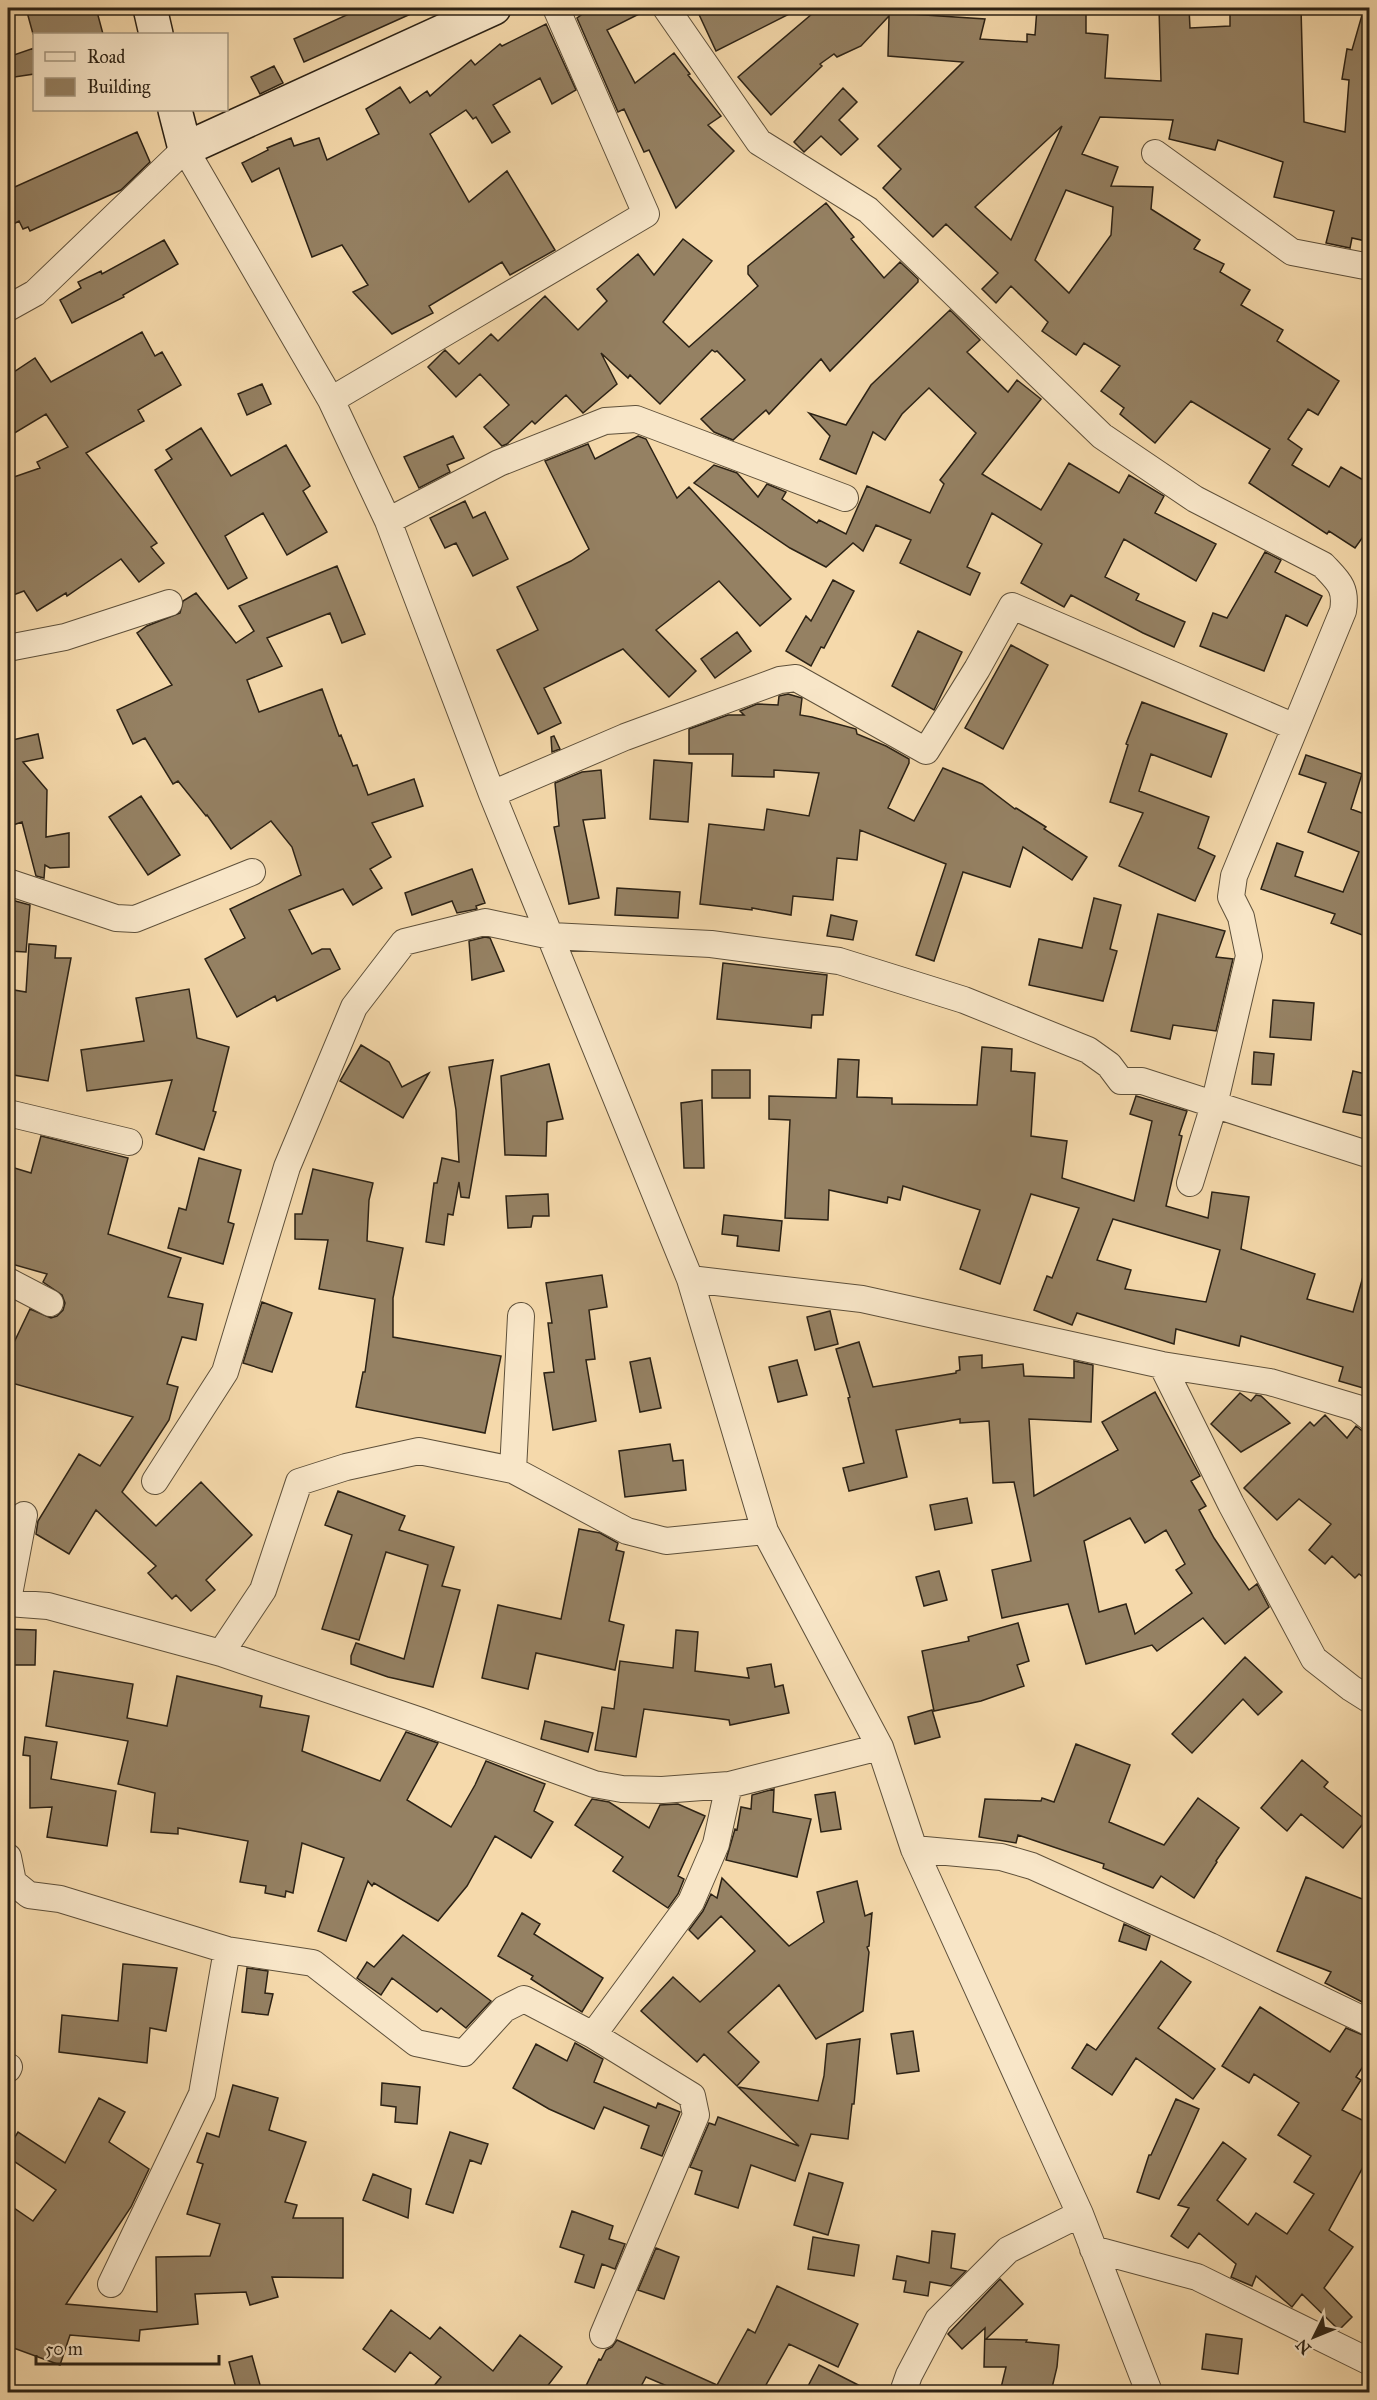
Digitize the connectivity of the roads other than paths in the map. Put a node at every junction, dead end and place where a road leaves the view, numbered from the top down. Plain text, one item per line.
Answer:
1 (150, 8) edge
2 (494, 8) edge
3 (556, 8) edge
4 (666, 8) edge
5 (156, 33) edge
6 (175, 111) edge
7 (185, 150) junction
8 (1155, 153) dead end
9 (1370, 267) edge
10 (8, 308) edge
11 (331, 400) junction
12 (845, 498) dead end
13 (388, 521) junction
14 (169, 603) dead end
15 (8, 648) edge
16 (1295, 727) junction
17 (492, 794) junction
18 (252, 872) dead end
19 (8, 882) edge
20 (551, 936) junction
21 (1214, 1105) junction
22 (8, 1113) edge
23 (129, 1142) dead end
24 (1370, 1155) edge
25 (1190, 1183) dead end
26 (690, 1279) junction
27 (8, 1281) edge
28 (50, 1303) dead end
29 (521, 1317) dead end
30 (1162, 1365) junction
31 (1370, 1418) edge
32 (513, 1470) junction
33 (155, 1481) dead end
34 (24, 1515) dead end
35 (765, 1531) junction
36 (8, 1601) edge
37 (221, 1653) junction
38 (1370, 1700) edge
39 (880, 1747) junction
40 (729, 1785) junction
41 (914, 1849) junction
42 (8, 1857) edge
43 (227, 1950) junction
44 (1370, 2023) edge
45 (593, 2035) junction
46 (1080, 2214) junction
47 (1093, 2249) junction
48 (111, 2284) dead end
49 (603, 2335) dead end
50 (1370, 2362) edge
51 (903, 2392) edge
52 (1149, 2392) edge

1 - 5 street
2 - 7 street
3 - 11 street
4 - 16 street
6 - 7 street
7 - 10 street
7 - 11 street
8 - 9 street
11 - 13 street
12 - 13 street
13 - 17 street
14 - 15 street
16 - 17 street
16 - 21 street
17 - 20 street
18 - 19 street
20 - 21 street
20 - 26 street
20 - 33 street
21 - 24 street
21 - 25 street
22 - 23 street
26 - 30 street
26 - 35 street
27 - 28 street
29 - 32 street
30 - 31 street
30 - 38 street
32 - 35 street
32 - 37 street
34 - 36 street
35 - 39 street
36 - 37 street
37 - 40 street
39 - 40 street
39 - 41 street
40 - 45 street
41 - 44 street
41 - 46 street
42 - 43 street
43 - 45 street
43 - 48 street
45 - 49 street
46 - 47 street
46 - 51 street
47 - 50 street
47 - 52 street

